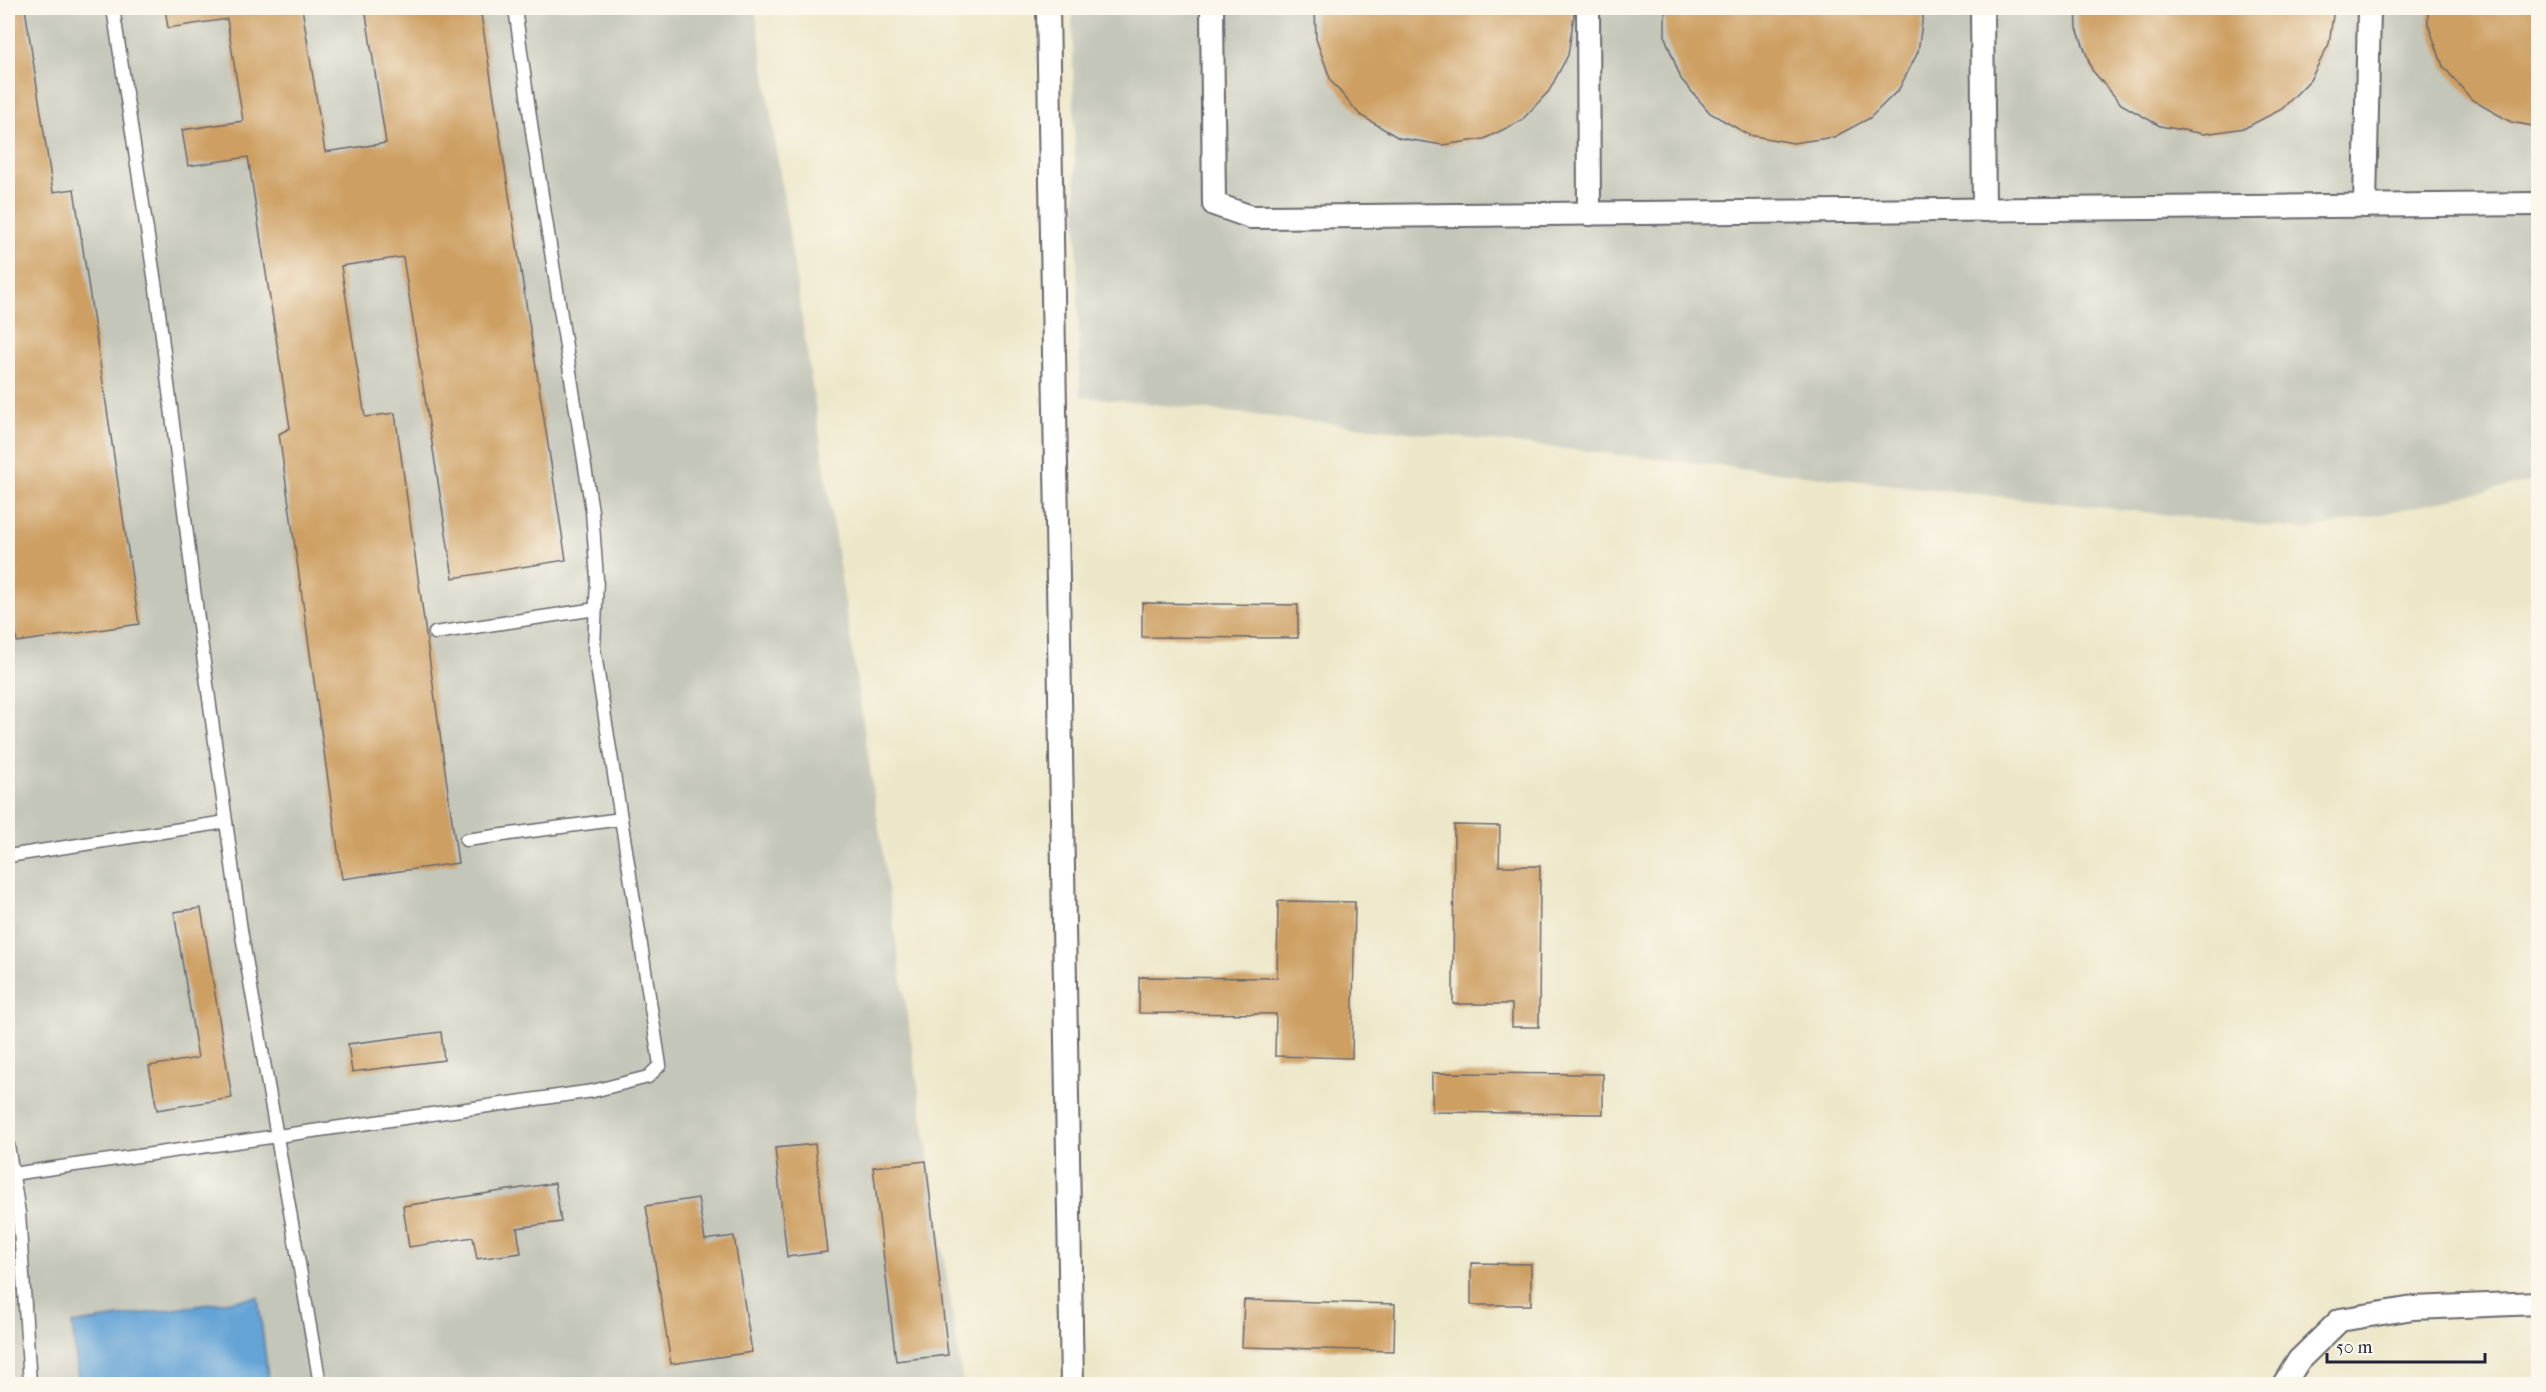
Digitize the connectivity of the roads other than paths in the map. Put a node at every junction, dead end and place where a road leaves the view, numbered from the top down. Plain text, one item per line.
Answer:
1 (113, 8) edge
2 (515, 8) edge
3 (1048, 8) edge
4 (1212, 8) edge
5 (1587, 8) edge
6 (1982, 8) edge
7 (2369, 8) edge
8 (2538, 204) edge
9 (2366, 206) junction
10 (1984, 210) junction
11 (1588, 214) junction
12 (596, 609) junction
13 (435, 633) dead end
14 (621, 819) junction
15 (226, 822) junction
16 (466, 840) dead end
17 (8, 856) edge
18 (276, 1137) junction
19 (8, 1145) edge
20 (12, 1174) junction
21 (2538, 1303) edge
22 (30, 1384) edge
23 (320, 1384) edge
24 (1072, 1384) edge
25 (2284, 1384) edge

1 - 15 lane
2 - 12 lane
3 - 24 street
4 - 11 street
5 - 11 street
6 - 10 street
7 - 9 street
8 - 9 street
9 - 10 street
10 - 11 street
12 - 13 lane
12 - 14 lane
14 - 16 lane
14 - 18 lane
15 - 17 lane
15 - 18 lane
18 - 20 lane
18 - 23 lane
19 - 20 lane
20 - 22 lane
21 - 25 street

